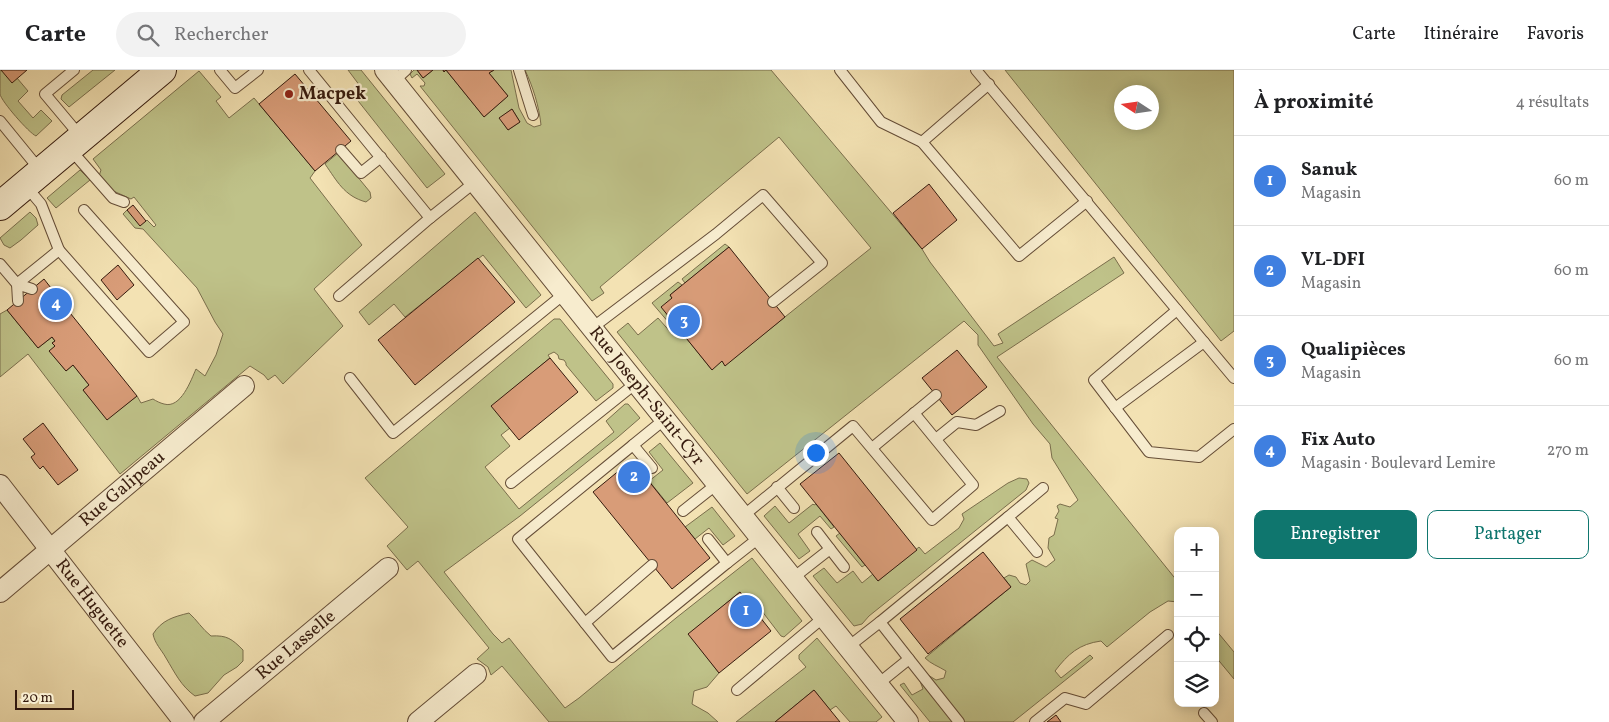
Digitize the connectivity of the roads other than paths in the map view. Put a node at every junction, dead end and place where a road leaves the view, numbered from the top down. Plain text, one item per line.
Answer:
1 (74, 70) edge
2 (162, 70) edge
3 (220, 70) edge
4 (258, 70) edge
5 (309, 70) edge
6 (519, 70) edge
7 (840, 70) edge
8 (976, 70) edge
9 (395, 74) edge
10 (989, 84) junction
11 (533, 115) dead end
12 (0, 120) edge
13 (922, 142) junction
14 (75, 143) junction
15 (342, 150) dead end
16 (380, 157) junction
17 (33, 178) junction
18 (475, 182) junction
19 (1087, 201) junction
20 (124, 202) dead end
21 (0, 206) edge
22 (84, 210) dead end
23 (430, 218) junction
24 (59, 250) junction
25 (0, 264) edge
26 (17, 284) junction
27 (32, 289) dead end
28 (564, 294) junction
29 (339, 296) dead end
30 (18, 301) dead end
31 (773, 302) dead end
32 (1178, 310) junction
33 (592, 328) junction
34 (1204, 342) junction
35 (350, 378) dead end
36 (1234, 378) edge
37 (636, 383) junction
38 (244, 386) dead end
39 (936, 395) dead end
40 (1115, 408) junction
41 (1000, 411) dead end
42 (914, 413) junction
43 (665, 419) junction
44 (1234, 430) edge
45 (936, 440) junction
46 (633, 444) junction
47 (872, 448) junction
48 (652, 468) dead end
49 (512, 483) dead end
50 (717, 484) junction
51 (0, 485) edge
52 (778, 487) junction
53 (1043, 488) dead end
54 (794, 508) dead end
55 (683, 511) dead end
56 (743, 516) junction
57 (1008, 517) junction
58 (817, 532) dead end
59 (760, 537) junction
60 (708, 539) dead end
61 (830, 549) junction
62 (50, 550) junction
63 (1037, 552) dead end
64 (727, 563) junction
65 (652, 565) dead end
66 (844, 567) dead end
67 (388, 568) dead end
68 (793, 578) junction
69 (0, 592) edge
70 (824, 617) junction
71 (880, 622) junction
72 (585, 623) junction
73 (1168, 635) dead end
74 (848, 647) junction
75 (909, 659) junction
76 (476, 674) dead end
77 (878, 684) junction
78 (737, 690) dead end
79 (1204, 713) dead end
80 (184, 722) edge
81 (204, 722) edge
82 (418, 722) edge
83 (908, 722) edge
84 (959, 722) edge
85 (1035, 722) edge
86 (1212, 722) edge

1 - 14 lane
2 - 14 main road
3 - 4 lane
5 - 16 lane
6 - 11 lane
7 - 13 lane
8 - 10 lane
9 - 18 street, Rue Joseph-Saint-Cyr
10 - 13 lane
10 - 19 lane
12 - 17 lane
13 - 19 lane
14 - 17 main road
14 - 20 lane
15 - 16 lane
16 - 23 lane
17 - 21 main road
17 - 24 lane
18 - 23 lane
18 - 28 street, Rue Joseph-Saint-Cyr
19 - 32 lane
22 - 24 lane
23 - 29 lane
24 - 26 lane
25 - 26 lane
26 - 27 lane
26 - 30 lane
28 - 33 street, Rue Joseph-Saint-Cyr
28 - 35 lane
31 - 33 lane
32 - 34 lane
32 - 40 lane
33 - 37 street, Rue Joseph-Saint-Cyr
34 - 36 lane
34 - 40 lane
37 - 43 street, Rue Joseph-Saint-Cyr
37 - 49 lane
38 - 62 street, Rue Galipeau
39 - 42 lane
40 - 44 lane
41 - 45 lane
42 - 45 lane
42 - 47 lane
43 - 46 lane
43 - 50 street, Rue Joseph-Saint-Cyr
45 - 47 lane
46 - 48 lane
46 - 72 lane
47 - 52 lane
50 - 55 lane
50 - 56 street, Rue Joseph-Saint-Cyr
51 - 62 street, Rue Huguette
52 - 54 lane
52 - 56 lane
53 - 57 lane
56 - 59 street, Rue Joseph-Saint-Cyr
57 - 63 lane
57 - 71 lane
58 - 61 lane
59 - 64 lane
59 - 68 street, Rue Joseph-Saint-Cyr
60 - 64 lane
61 - 66 lane
61 - 68 lane
62 - 69 street, Rue Galipeau
62 - 80 street, Rue Huguette
64 - 72 lane
65 - 72 lane
67 - 81 street, Rue Lasselle
68 - 70 street, Rue Joseph-Saint-Cyr
70 - 74 street, Rue Joseph-Saint-Cyr
70 - 78 lane
71 - 74 lane
71 - 75 lane
73 - 85 lane
74 - 77 street, Rue Joseph-Saint-Cyr
75 - 77 lane
75 - 84 lane
76 - 82 street
77 - 83 street, Rue Joseph-Saint-Cyr
79 - 86 lane

